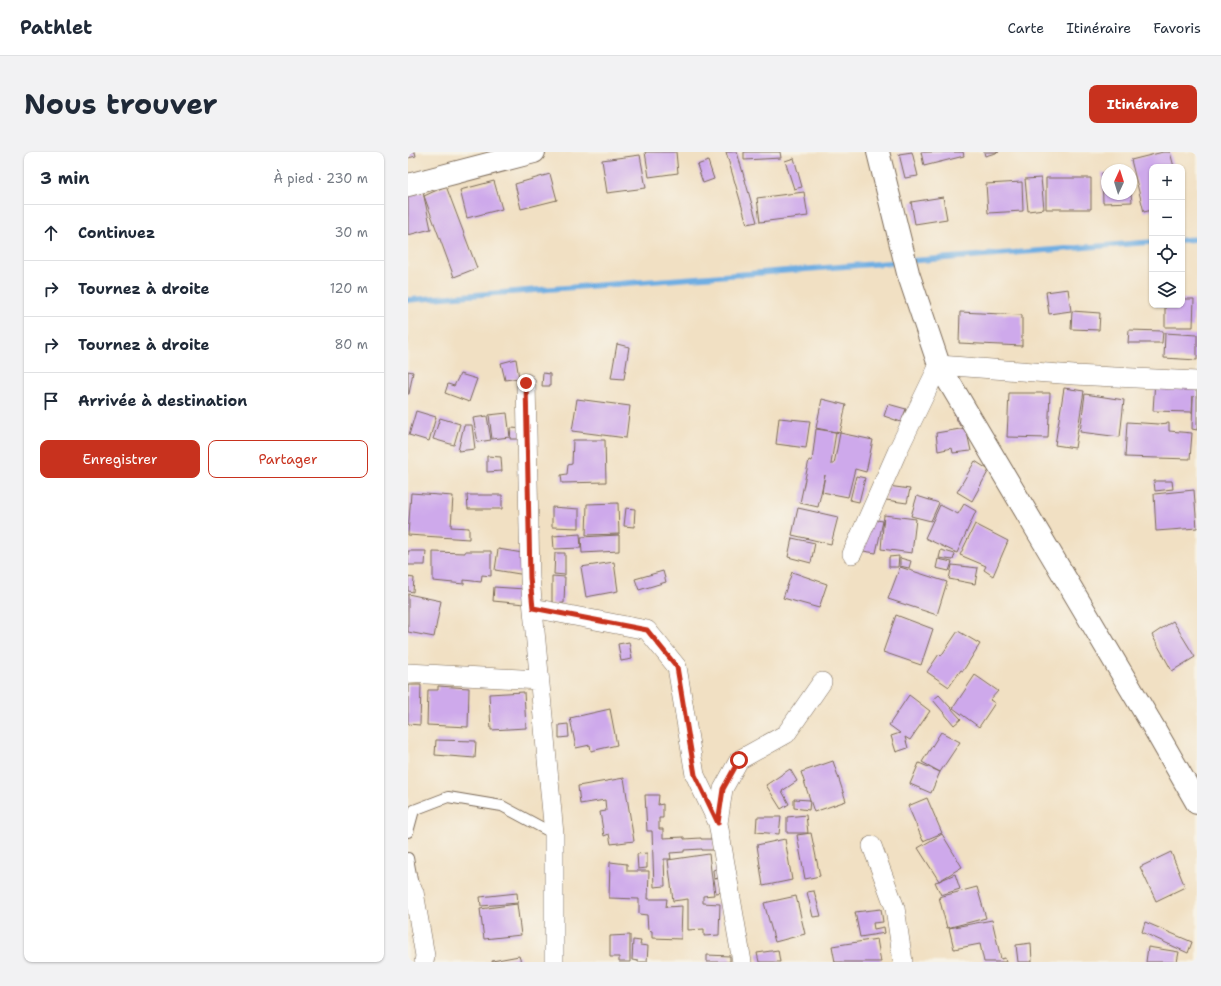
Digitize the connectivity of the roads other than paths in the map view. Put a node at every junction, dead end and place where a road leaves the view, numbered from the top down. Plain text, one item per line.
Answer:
1 (534, 152) edge
2 (878, 152) edge
3 (408, 185) edge
4 (939, 365) junction
5 (1197, 381) edge
6 (526, 383) dead end
7 (852, 554) dead end
8 (533, 608) junction
9 (408, 674) edge
10 (540, 680) junction
11 (822, 682) dead end
12 (1197, 803) edge
13 (718, 823) junction
14 (408, 832) edge
15 (554, 834) junction
16 (872, 846) dead end
17 (408, 858) edge
18 (411, 888) edge
19 (424, 962) edge
20 (554, 962) edge
21 (742, 962) edge
22 (903, 962) edge

1 - 3 street
2 - 4 street
4 - 5 street
4 - 7 street
4 - 12 street
6 - 8 street
8 - 10 street
8 - 13 street
9 - 10 street
10 - 15 street
11 - 13 street
13 - 21 street
14 - 15 lane
15 - 20 street
16 - 22 street
17 - 18 lane
18 - 19 street

